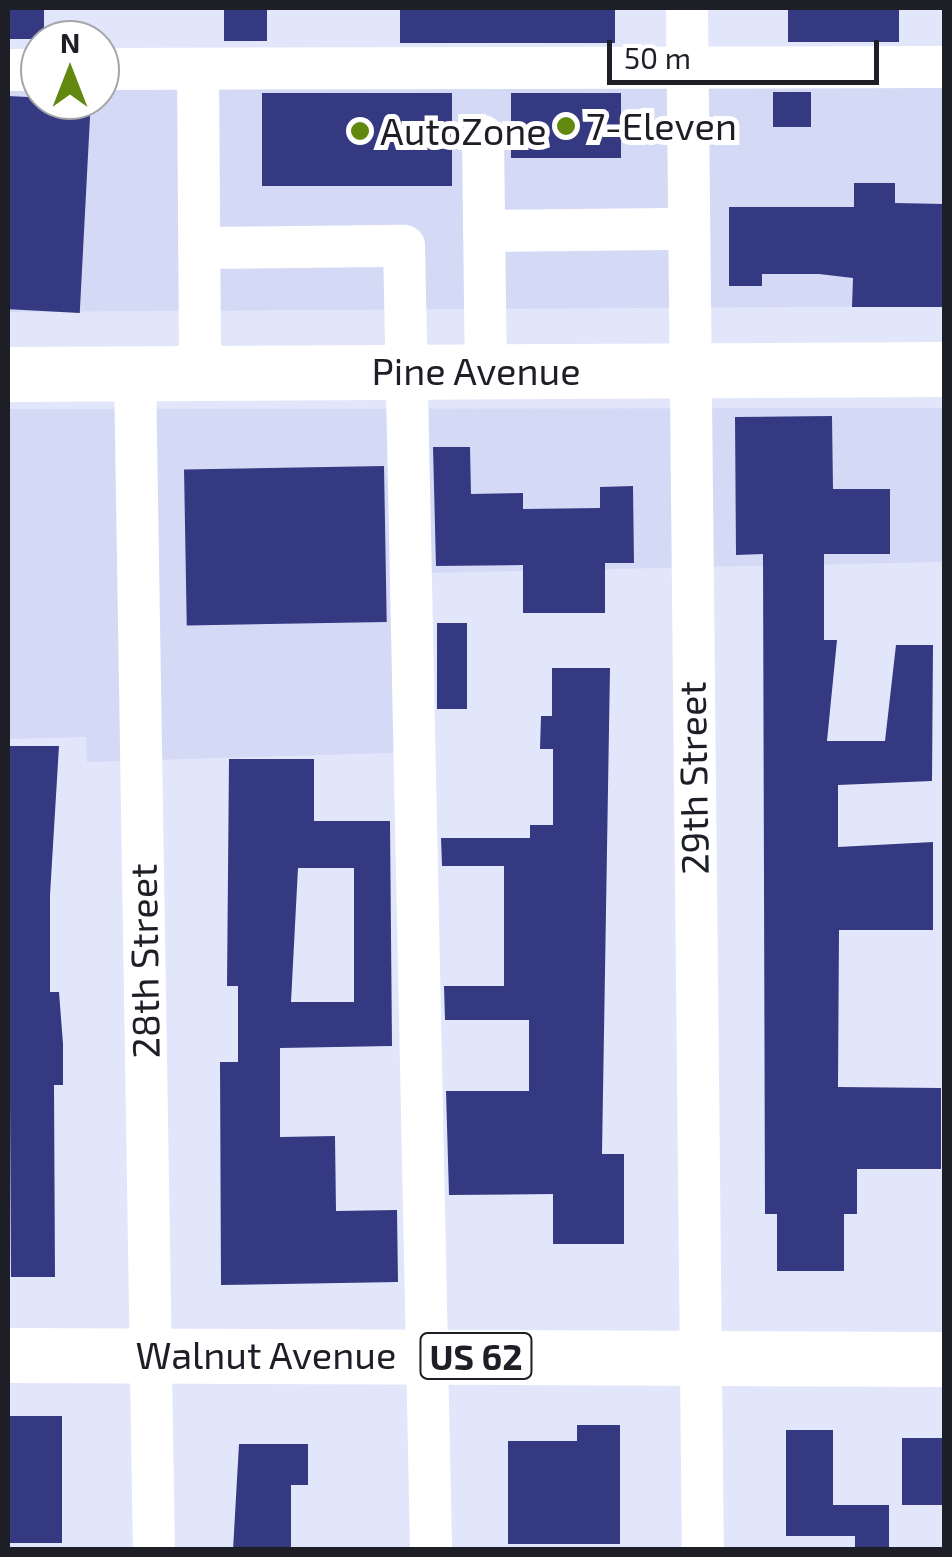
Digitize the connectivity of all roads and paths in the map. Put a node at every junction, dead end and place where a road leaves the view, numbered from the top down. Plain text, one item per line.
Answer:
1 (687, 8) edge
2 (690, 66) junction
3 (944, 67) edge
4 (198, 68) junction
5 (120, 70) edge
6 (483, 136) dead end
7 (689, 229) junction
8 (484, 230) junction
9 (199, 248) junction
10 (944, 369) edge
11 (688, 370) junction
12 (200, 372) junction
13 (404, 372) junction
14 (486, 372) junction
15 (135, 373) junction
16 (8, 374) edge
17 (8, 1355) edge
18 (150, 1355) junction
19 (429, 1355) junction
20 (700, 1359) junction
21 (944, 1359) edge
22 (154, 1550) edge
23 (431, 1550) edge
24 (703, 1550) edge

1 - 2 street, 29th Street
2 - 3 street
2 - 4 street
2 - 7 street, 29th Street
4 - 5 street
4 - 9 street
6 - 8 street
7 - 8 street
7 - 11 street, 29th Street
8 - 14 street
9 - 12 street
9 - 13 street
10 - 11 main road, Pine Avenue
11 - 14 main road, Pine Avenue
11 - 20 street, 29th Street
12 - 13 main road, Pine Avenue
12 - 15 main road, Pine Avenue
13 - 14 main road, Pine Avenue
13 - 19 street
15 - 16 main road, Pine Avenue
15 - 18 street, 28th Street
17 - 18 main road, Walnut Avenue / US 62
18 - 19 main road, Walnut Avenue / US 62
18 - 22 street, 28th Street
19 - 20 main road, Walnut Avenue / US 62
19 - 23 street
20 - 21 main road, Walnut Avenue / US 62
20 - 24 street, 29th Street

